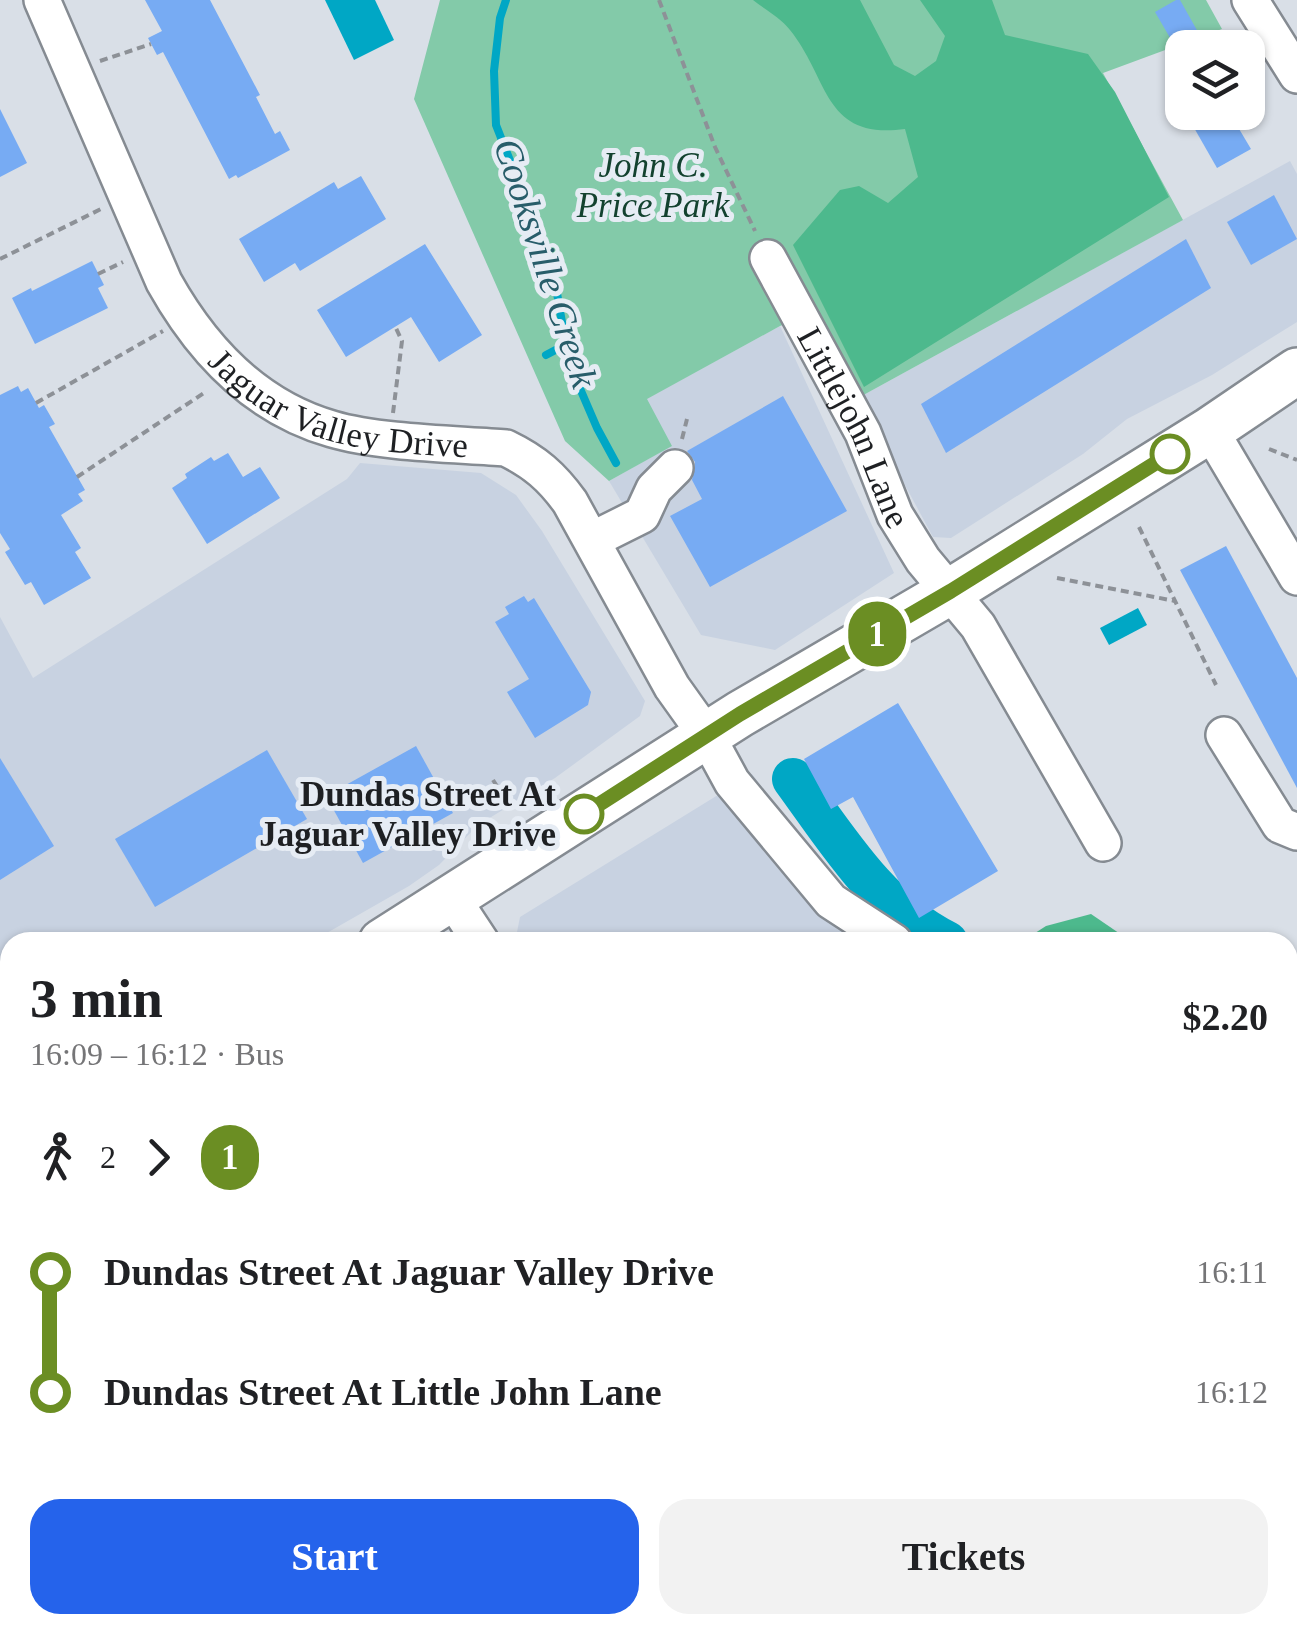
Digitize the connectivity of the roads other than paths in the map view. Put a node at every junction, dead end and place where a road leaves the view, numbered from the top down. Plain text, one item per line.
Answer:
1 (42, 0) edge
2 (1250, 0) edge
3 (1297, 75) edge
4 (768, 258) road end
5 (1297, 371) edge
6 (1210, 430) junction
7 (675, 468) dead end
8 (592, 540) junction
9 (1297, 577) edge
10 (951, 591) junction
11 (1224, 735) dead end
12 (707, 736) junction
13 (1297, 832) edge
14 (1103, 843) dead end
15 (452, 898) junction
16 (398, 932) edge
17 (474, 932) edge
18 (879, 932) edge

1 - 8 street, Jaguar Valley Drive
2 - 3 street
4 - 10 street, Littlejohn Lane
5 - 6 main road
6 - 9 street
6 - 10 main road
7 - 8 street
8 - 12 street, Jaguar Valley Drive
10 - 12 main road
10 - 14 street, Littlejohn Lane
11 - 13 street
12 - 15 main road
12 - 18 street, Jaguar Valley Drive
15 - 16 main road
15 - 17 street

